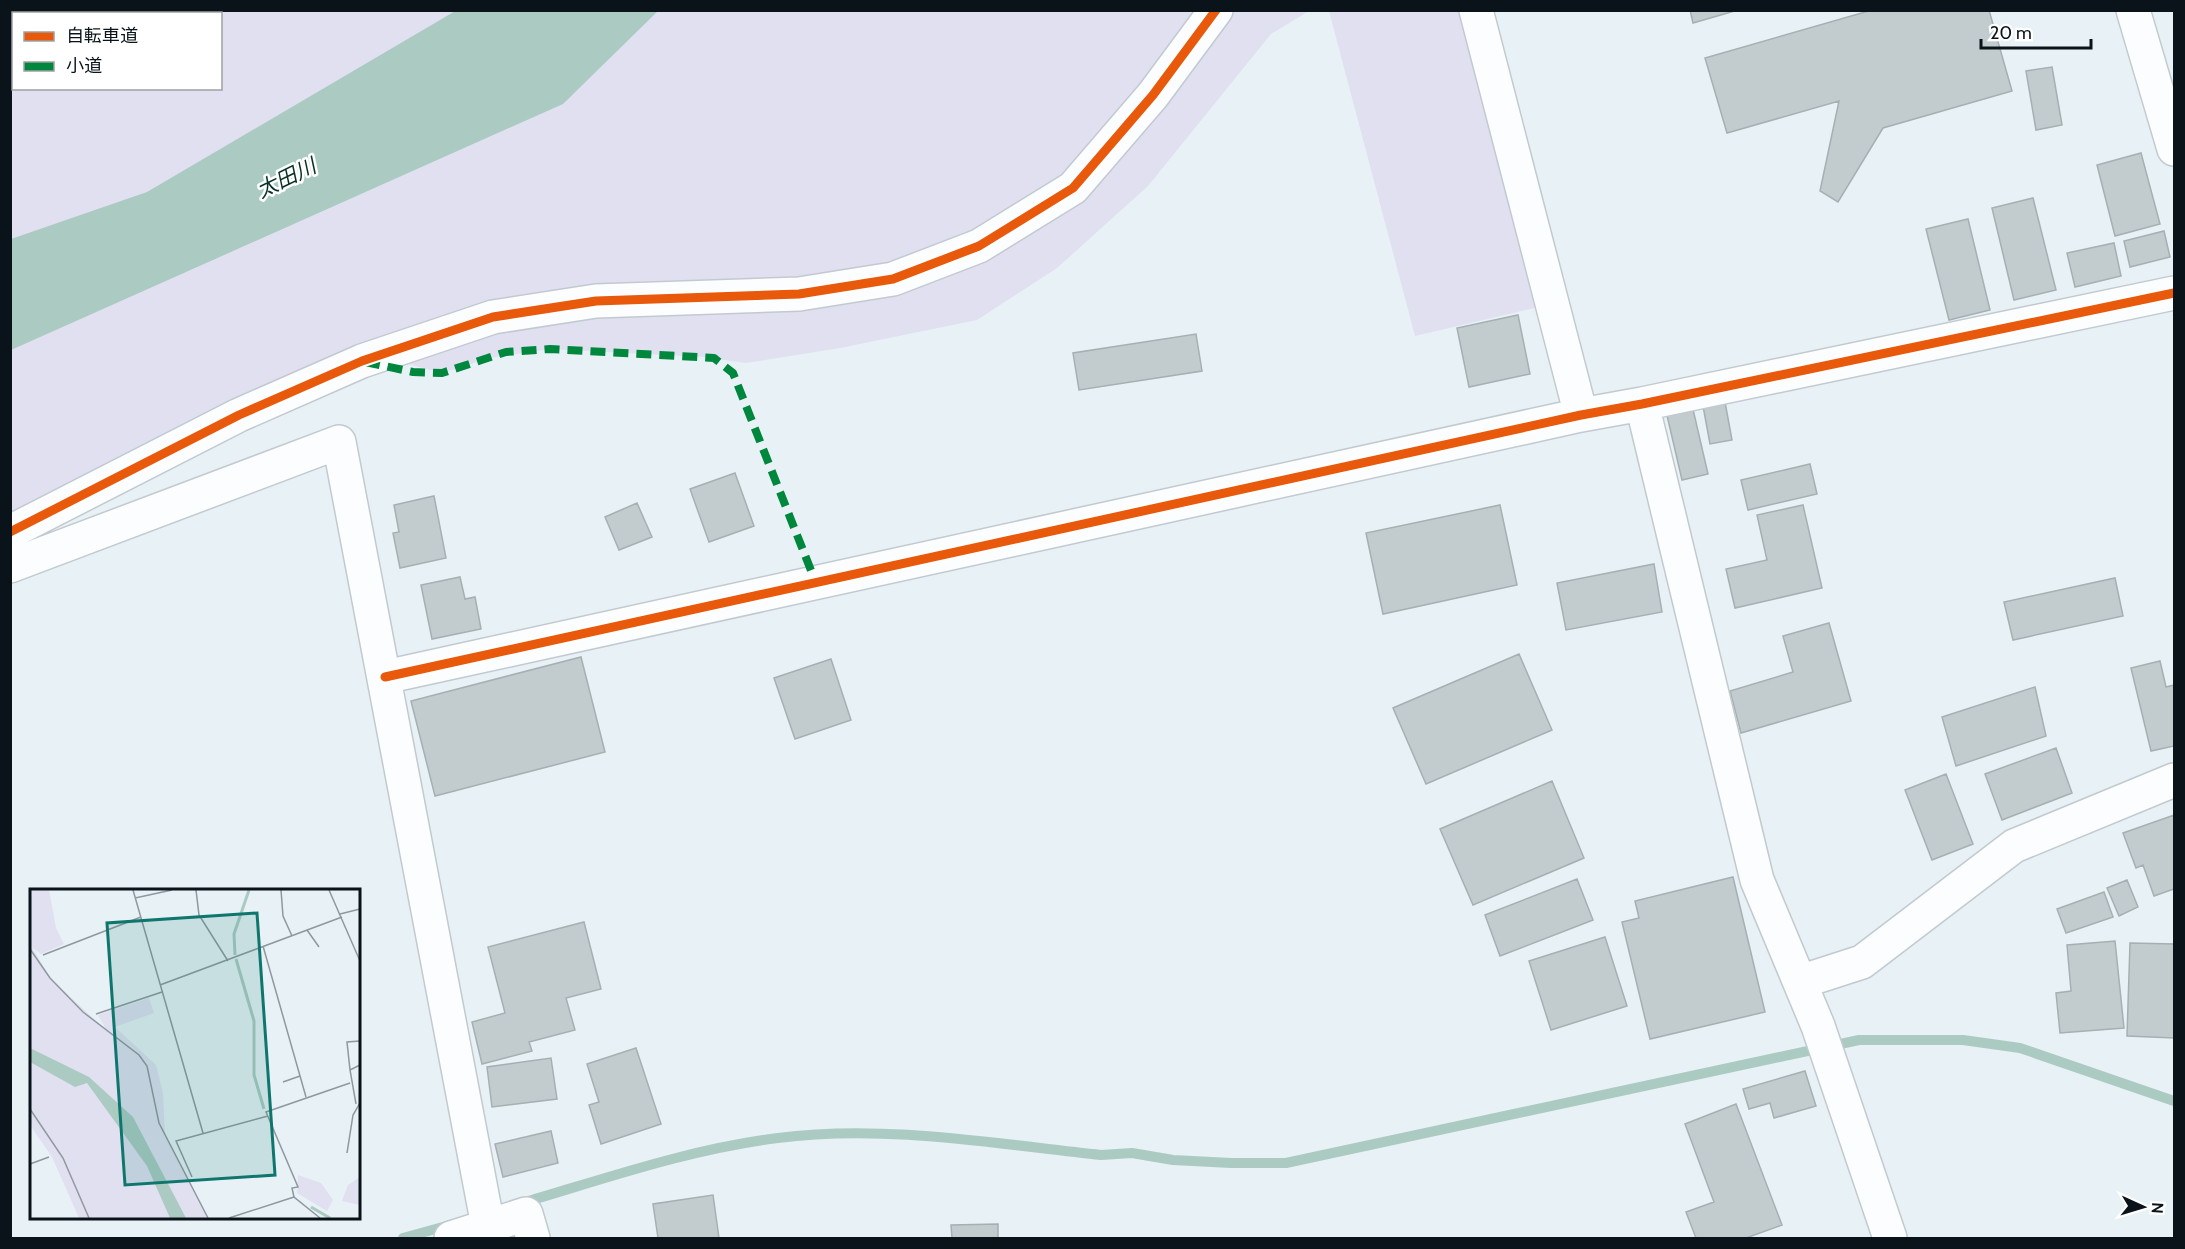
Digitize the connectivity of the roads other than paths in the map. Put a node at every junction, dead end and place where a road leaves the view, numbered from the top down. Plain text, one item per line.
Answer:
1 (1216, 10) edge
2 (1476, 10) edge
3 (2133, 10) edge
4 (2175, 149) edge
5 (2175, 293) edge
6 (1642, 404) junction
7 (1581, 415) junction
8 (10, 532) edge
9 (10, 566) edge
10 (385, 677) junction
11 (2175, 780) edge
12 (1800, 982) junction
13 (488, 1226) junction
14 (451, 1239) edge
15 (533, 1239) edge
16 (1890, 1239) edge

1 - 8 street
2 - 7 street
3 - 4 street
5 - 6 street
6 - 7 street
6 - 12 street
7 - 10 street
9 - 10 street
10 - 13 street
11 - 12 street
12 - 16 street
13 - 14 street
13 - 15 street

